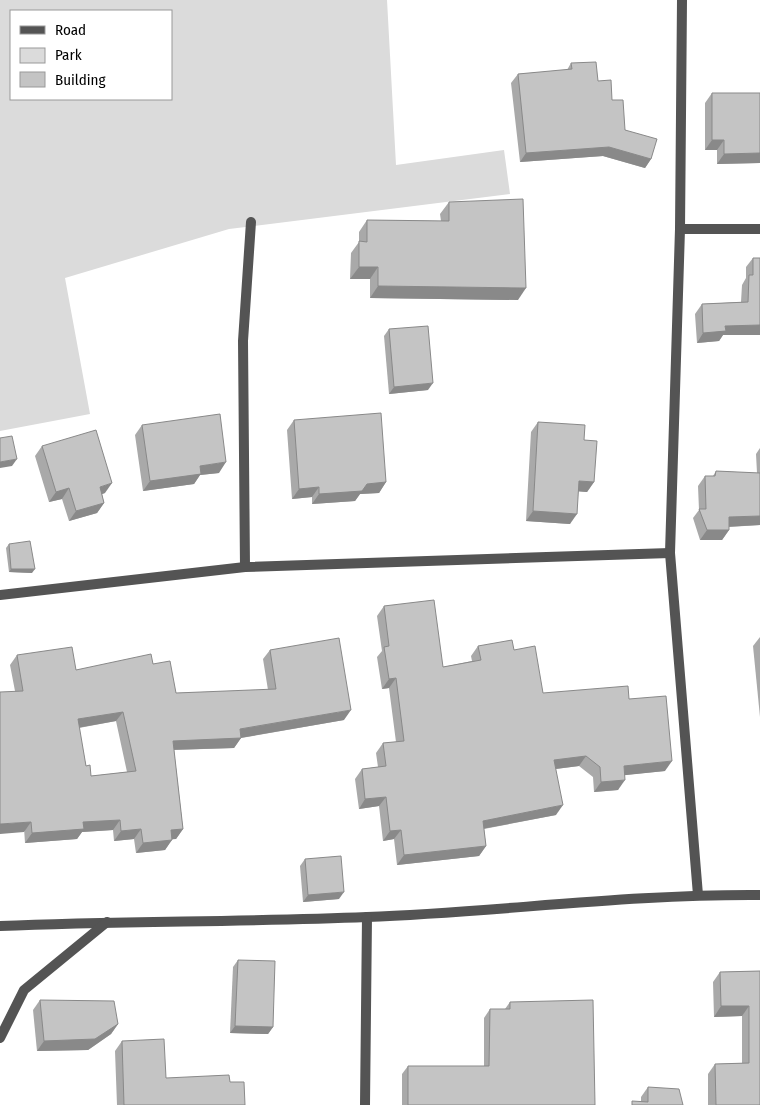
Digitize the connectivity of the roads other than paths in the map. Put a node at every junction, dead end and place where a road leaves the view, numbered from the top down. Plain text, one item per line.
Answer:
1 (682, 0) edge
2 (251, 222) dead end
3 (680, 229) junction
4 (760, 229) edge
5 (670, 554) junction
6 (245, 567) junction
7 (0, 595) edge
8 (698, 895) junction
9 (760, 895) edge
10 (367, 917) junction
11 (107, 922) junction
12 (0, 926) edge
13 (0, 1038) edge
14 (365, 1105) edge

1 - 3 street
2 - 6 street
3 - 4 street
3 - 5 street
5 - 6 street
5 - 8 street
6 - 7 street
8 - 9 street
8 - 10 street
10 - 11 street
10 - 14 street
11 - 12 street
11 - 13 street

